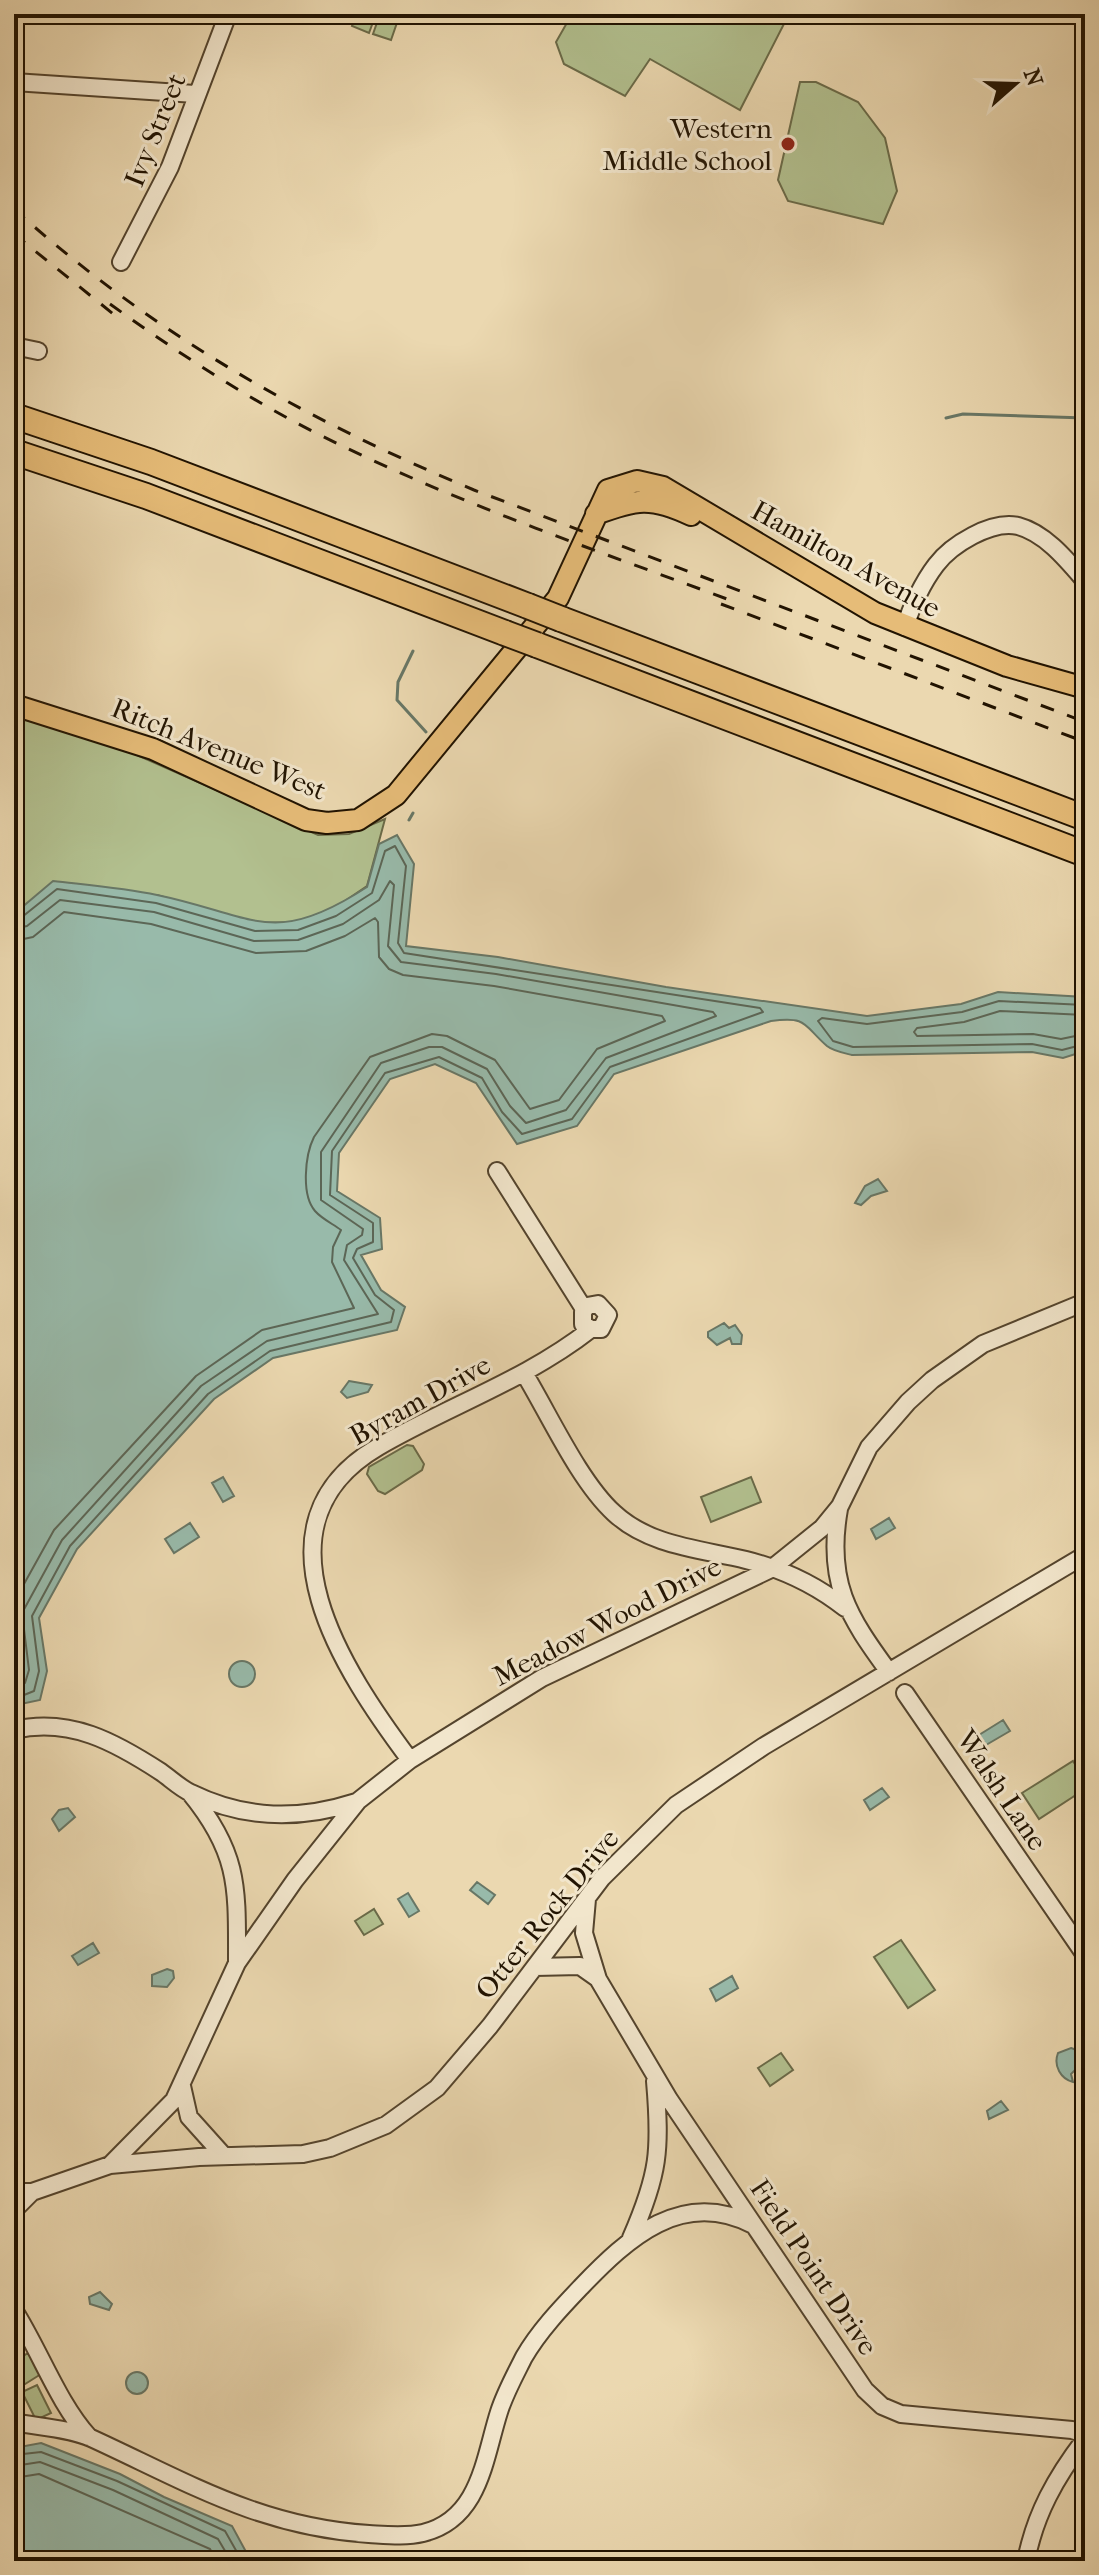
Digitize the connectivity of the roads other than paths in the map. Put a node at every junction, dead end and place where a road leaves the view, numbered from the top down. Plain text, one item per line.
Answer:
1 (228, 14) edge
2 (14, 82) edge
3 (195, 94) junction
4 (121, 262) dead end
5 (14, 346) edge
6 (38, 351) dead end
7 (21, 418) edge
8 (20, 454) edge
9 (1085, 581) edge
10 (905, 627) junction
11 (491, 683) joint
12 (1085, 688) edge
13 (14, 705) edge
14 (941, 799) junction
15 (1085, 818) edge
16 (1085, 854) edge
17 (1085, 870) edge
18 (497, 1171) dead end
19 (1085, 1302) edge
20 (524, 1373) junction
21 (840, 1506) junction
22 (1085, 1555) edge
23 (771, 1569) junction
24 (845, 1608) junction
25 (889, 1672) junction
26 (905, 1693) dead end
27 (14, 1730) edge
28 (410, 1760) junction
29 (189, 1793) junction
30 (358, 1801) junction
31 (587, 1898) junction
32 (1085, 1955) edge
33 (237, 1963) junction
34 (535, 1967) junction
35 (598, 1979) junction
36 (654, 2075) junction
37 (182, 2086) junction
38 (224, 2156) junction
39 (110, 2165) junction
40 (14, 2192) edge
41 (32, 2192) junction
42 (14, 2210) edge
43 (753, 2225) junction
44 (631, 2238) junction
45 (14, 2310) edge
46 (14, 2422) edge
47 (89, 2437) junction
48 (1085, 2437) edge
49 (1026, 2561) edge

1 - 3 street, Ivy Street
2 - 3 street
3 - 4 street, Ivy Street
5 - 6 street
7 - 15 highway, bridge
8 - 14 highway, bridge
9 - 10 street
10 - 11 main road, Hamilton Avenue
10 - 12 main road, Hamilton Avenue
11 - 13 main road, Ritch Avenue West
14 - 16 highway
14 - 17 highway
18 - 20 street, Byram Drive
19 - 21 street, Meadow Wood Drive
20 - 23 street
20 - 28 street, Byram Drive
21 - 23 street, Meadow Wood Drive
21 - 24 street
22 - 25 street, Otter Rock Drive
23 - 24 street
23 - 28 street, Meadow Wood Drive
24 - 25 street
25 - 31 street, Otter Rock Drive
26 - 32 street, Walsh Lane
27 - 29 street
28 - 30 street, Meadow Wood Drive
29 - 30 street
29 - 33 street
30 - 33 street, Meadow Wood Drive
31 - 34 street, Otter Rock Drive
31 - 35 street, Field Point Drive
33 - 37 street, Meadow Wood Drive
34 - 35 street
34 - 38 street, Otter Rock Drive
35 - 36 street, Field Point Drive
36 - 43 street, Field Point Drive
36 - 44 street
37 - 38 street
37 - 39 street, Meadow Wood Drive
38 - 39 street, Otter Rock Drive
39 - 41 street
40 - 41 street
41 - 42 street
43 - 44 street
43 - 48 street, Field Point Drive
44 - 47 street
45 - 47 street
46 - 47 street
48 - 49 street

